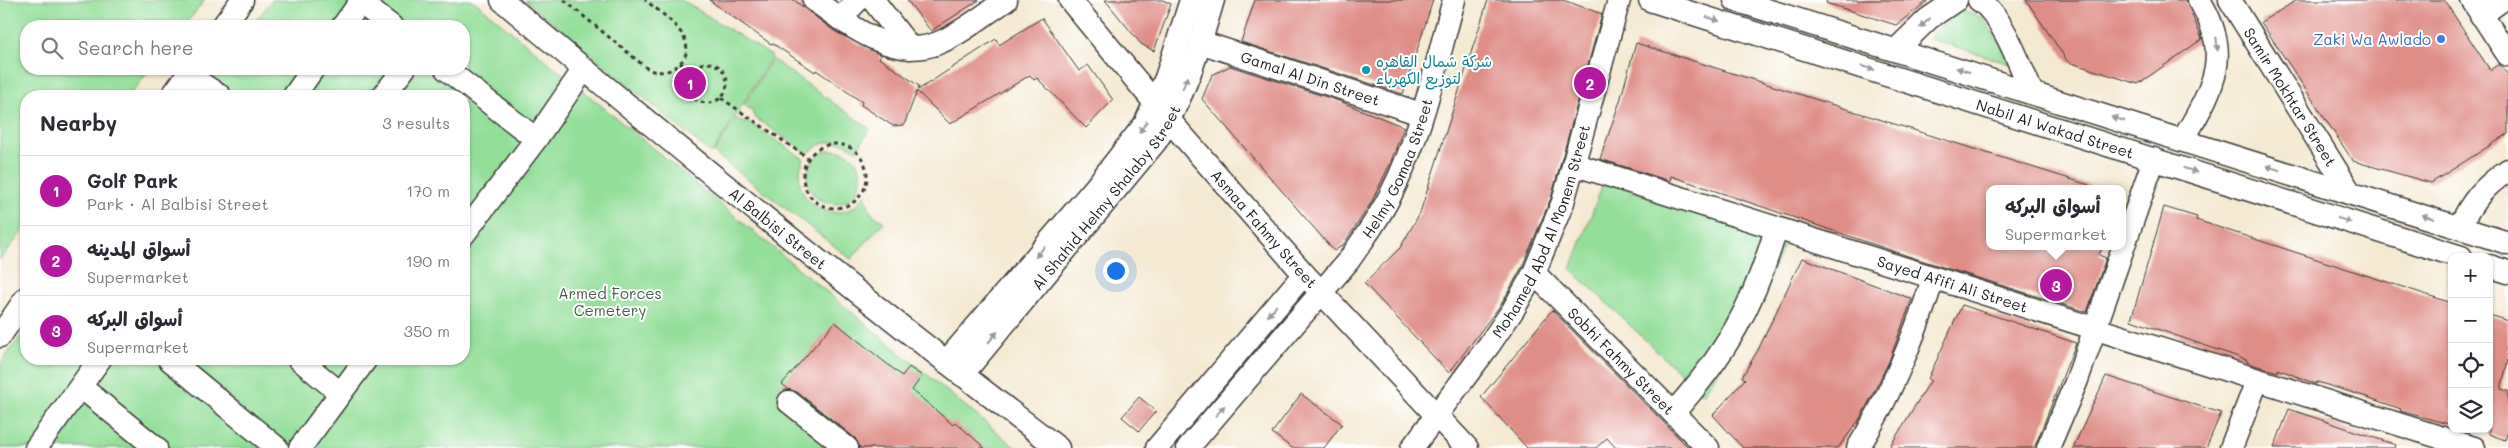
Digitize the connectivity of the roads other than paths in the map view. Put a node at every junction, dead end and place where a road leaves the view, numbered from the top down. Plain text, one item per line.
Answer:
1 (242, 0) edge
2 (502, 0) edge
3 (814, 0) edge
4 (858, 0) edge
5 (873, 0) edge
6 (1006, 0) edge
7 (1070, 0) edge
8 (1191, 0) edge
9 (1213, 0) edge
10 (1454, 0) edge
11 (1619, 0) edge
12 (1650, 0) edge
13 (1735, 0) edge
14 (1956, 0) edge
15 (1980, 0) edge
16 (2199, 0) edge
17 (2230, 0) edge
18 (2502, 0) edge
19 (361, 1) edge
20 (2476, 7) edge
21 (1789, 16) junction
22 (840, 19) junction
23 (227, 20) edge
24 (347, 20) edge
25 (384, 20) edge
26 (1781, 40) junction
27 (1200, 42) junction
28 (910, 48) junction
29 (1897, 49) junction
30 (2508, 55) edge
31 (584, 69) junction
32 (188, 75) edge
33 (194, 75) edge
34 (309, 75) edge
35 (399, 75) edge
36 (451, 75) edge
37 (176, 90) edge
38 (212, 90) edge
39 (298, 90) edge
40 (388, 90) edge
41 (462, 90) edge
42 (2032, 92) junction
43 (470, 100) edge
44 (1162, 112) junction
45 (1421, 114) junction
46 (536, 139) junction
47 (2183, 140) junction
48 (2154, 159) junction
49 (1574, 164) junction
50 (2508, 170) edge
51 (2350, 192) junction
52 (470, 226) edge
53 (2460, 227) junction
54 (1776, 229) junction
55 (2126, 240) edge
56 (2508, 243) edge
57 (2123, 250) edge
58 (2448, 253) edge
59 (2493, 267) edge
60 (2508, 272) edge
61 (1534, 273) junction
62 (1304, 274) junction
63 (1933, 279) junction
64 (1321, 293) junction
65 (20, 307) edge
66 (2095, 330) junction
67 (0, 336) edge
68 (96, 365) edge
69 (176, 365) edge
70 (306, 365) edge
71 (361, 365) edge
72 (954, 368) junction
73 (2257, 381) junction
74 (81, 387) junction
75 (340, 392) junction
76 (789, 402) dead end
77 (1673, 413) junction
78 (1436, 415) junction
79 (133, 441) edge
80 (36, 448) edge
81 (156, 448) edge
82 (277, 448) edge
83 (300, 448) edge
84 (847, 448) edge
85 (1058, 448) edge
86 (1157, 448) edge
87 (1188, 448) edge
88 (1412, 448) edge
89 (1467, 448) edge
90 (1708, 448) edge
91 (1858, 448) edge
92 (2048, 448) edge
93 (2231, 448) edge
94 (2474, 448) edge

1 - 23 street
2 - 31 street, Al Balbisi Street
3 - 22 street
4 - 22 street
5 - 28 street
6 - 28 street
7 - 44 street, Asmaa Fahmy Street
8 - 44 street, Al Shahid Helmy Shalaby Street
9 - 27 street, Al Shahid Helmy Shalaby Street
10 - 45 street, Helmy Gomaa Street
11 - 49 street, Mohamed Abd Al Monem Street
12 -> 26 street, Nabil Al Wakad Street
13 - 21 street, Nabil Al Wakad Street
14 -> 29 street
15 - 42 street
16 -> 47 street
17 - 51 street, Samir Mokhtar Street
18 - 20 street
19 - 24 street
19 - 25 street
20 - 30 street
21 - 26 street
21 - 29 street, Nabil Al Wakad Street
22 - 28 street
26 -> 48 street, Nabil Al Wakad Street
44 -> 27 street, Al Shahid Helmy Shalaby Street
27 - 45 street, Gamal Al Din Street
42 -> 29 street, Nabil Al Wakad Street
31 - 46 street
31 - 72 street, Al Balbisi Street
32 - 37 street
33 - 38 street
34 - 39 street
35 - 40 street
36 - 41 street
47 -> 42 street, Nabil Al Wakad Street
43 - 46 street
44 - 62 street, Asmaa Fahmy Street
44 - 72 street, Al Shahid Helmy Shalaby Street
45 - 64 street, Helmy Gomaa Street
46 - 52 street
51 -> 47 street, Nabil Al Wakad Street
48 - 55 street
48 -> 58 street, Nabil Al Wakad Street
49 - 54 street, Sayed Afifi Ali Street
49 - 61 street, Mohamed Abd Al Monem Street
50 - 53 street
53 -> 51 street, Nabil Al Wakad Street
53 - 56 street, Nabil Al Wakad Street
54 - 63 street, Sayed Afifi Ali Street
54 - 77 street
57 - 66 street
59 - 60 street
61 - 77 street, Sobhi Fahmy Street
61 - 78 street, Mohamed Abd Al Monem Street
62 - 64 street, Asmaa Fahmy Street
62 -> 86 street
63 - 66 street, Sayed Afifi Ali Street
63 - 91 street
64 - 78 street, Asmaa Fahmy Street
87 -> 64 street, Helmy Gomaa Street
65 - 67 street
66 - 73 street, Sayed Afifi Ali Street
66 - 92 street
68 - 74 street
69 - 82 street
70 - 75 street
71 - 75 street
72 - 85 street, Al Balbisi Street
73 - 93 street
73 - 94 street, Sayed Afifi Ali Street
74 - 79 street
74 - 80 street
75 - 83 street
76 - 84 street
77 - 90 street, Sobhi Fahmy Street
78 - 88 street, Mohamed Abd Al Monem Street
78 - 89 street, Asmaa Fahmy Street
79 - 81 street

